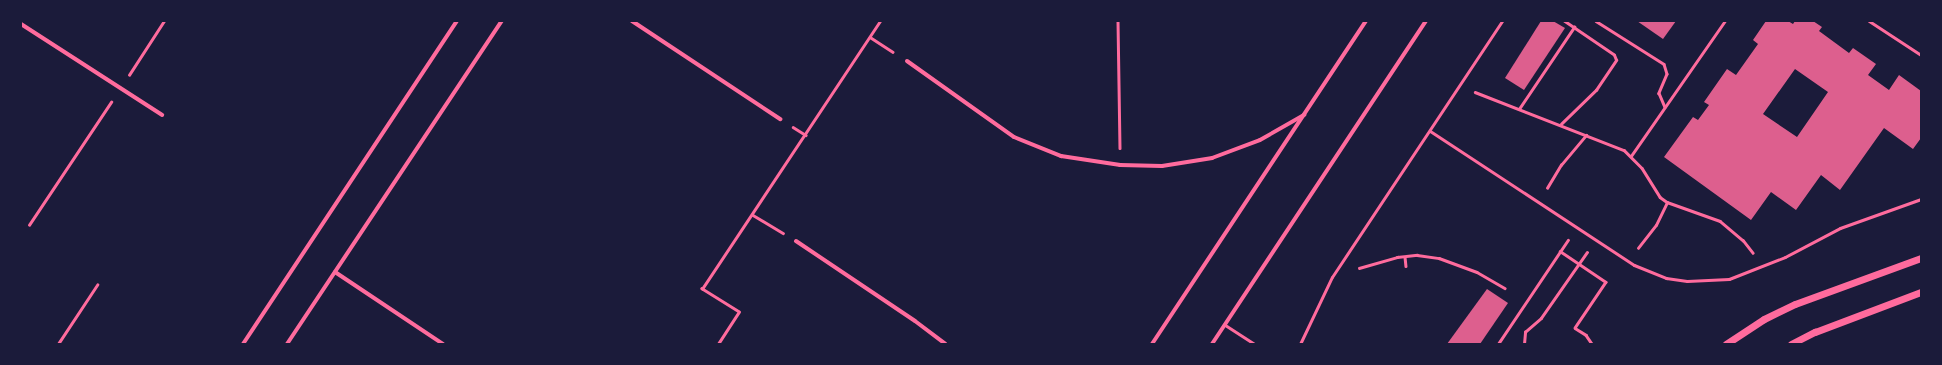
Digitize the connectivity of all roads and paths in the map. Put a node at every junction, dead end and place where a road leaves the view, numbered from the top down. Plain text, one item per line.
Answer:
1 (164, 21) edge
2 (457, 21) edge
3 (502, 21) edge
4 (632, 21) edge
5 (880, 21) edge
6 (1118, 21) edge
7 (1366, 21) edge
8 (1426, 21) edge
9 (1502, 21) edge
10 (1564, 21) edge
11 (1596, 21) edge
12 (1726, 21) edge
13 (1869, 21) edge
14 (21, 24) edge
15 (1574, 27) junction
16 (870, 37) junction
17 (1921, 56) edge
18 (907, 61) joint
19 (1459, 86) junction
20 (120, 88) junction
21 (1665, 107) junction
22 (1519, 108) junction
23 (162, 115) dead end
24 (1304, 115) junction
25 (780, 119) dead end
26 (1561, 124) junction
27 (1430, 131) junction
28 (1586, 135) junction
29 (1631, 156) junction
30 (1120, 165) junction
31 (1546, 189) dead end
32 (1921, 199) edge
33 (1667, 202) junction
34 (753, 215) junction
35 (29, 225) dead end
36 (1576, 228) junction
37 (1596, 239) junction
38 (796, 241) joint
39 (1639, 247) dead end
40 (1560, 251) junction
41 (1405, 256) junction
42 (1921, 258) edge
43 (1579, 263) junction
44 (1406, 266) dead end
45 (1762, 267) junction
46 (334, 272) junction
47 (1332, 277) junction
48 (96, 285) dead end
49 (1505, 288) dead end
50 (1921, 292) edge
51 (1225, 325) junction
52 (58, 344) edge
53 (242, 344) edge
54 (287, 344) edge
55 (444, 344) edge
56 (718, 344) edge
57 (945, 344) edge
58 (1152, 344) edge
59 (1212, 344) edge
60 (1254, 344) edge
61 (1300, 344) edge
62 (1498, 344) edge
63 (1524, 344) edge
64 (1592, 344) edge
65 (1726, 344) edge
66 (1791, 344) edge

1 - 20 path
2 - 53 street
3 - 46 street
4 - 25 street
5 - 16 path
6 - 30 path
7 - 24 street
8 - 51 street
9 - 19 lane
10 - 15 path
11 - 21 path
12 - 21 path
13 - 17 lane
14 - 20 street
15 - 22 path
15 - 26 path
16 - 18 path
16 - 34 path
18 - 30 street
19 - 22 path
19 - 27 lane
20 - 23 street
20 - 35 path
21 - 29 path
22 - 26 path
24 - 30 street
24 - 58 street
26 - 28 path
27 - 36 lane
27 - 47 lane
28 - 29 path
28 - 31 path
29 - 33 path
32 - 45 lane
33 - 39 path
33 - 45 path
34 - 38 path
34 - 56 path
36 - 37 lane
36 - 40 path
37 - 43 path
37 - 45 lane
38 - 57 street
40 - 43 path
40 - 62 path
41 - 44 path
41 - 47 path
41 - 49 path
42 - 65 street
43 - 63 path
43 - 64 path
46 - 54 street
46 - 55 street
47 - 61 lane
48 - 52 path
50 - 66 street
51 - 59 street
51 - 60 lane

